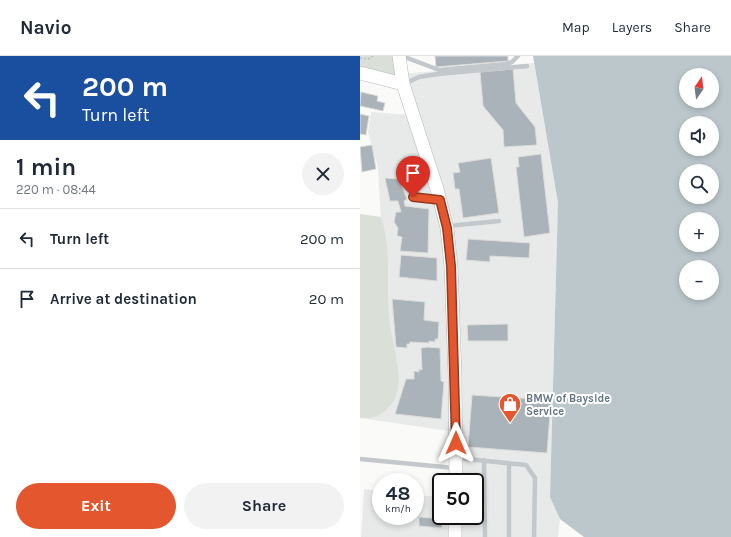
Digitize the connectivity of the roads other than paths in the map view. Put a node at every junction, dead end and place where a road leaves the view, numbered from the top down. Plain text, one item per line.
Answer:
1 (401, 56) edge
2 (518, 56) edge
3 (527, 66) dead end
4 (360, 73) edge
5 (403, 84) junction
6 (413, 197) dead end
7 (440, 200) junction
8 (499, 221) dead end
9 (447, 226) junction
10 (360, 458) edge
11 (484, 460) junction
12 (456, 463) junction
13 (509, 463) junction
14 (456, 473) edge
15 (456, 525) edge
16 (455, 537) edge
17 (485, 537) edge
18 (510, 537) edge
19 (534, 537) edge

1 - 2 lane
1 - 5 main road
3 - 5 lane
4 - 5 main road
5 - 7 main road
6 - 7 lane
7 - 9 main road
8 - 9 lane
9 - 12 main road
10 - 12 lane
11 - 12 lane
11 - 13 lane
11 - 17 lane
12 - 14 main road
13 - 18 lane
13 - 19 lane
15 - 16 main road

